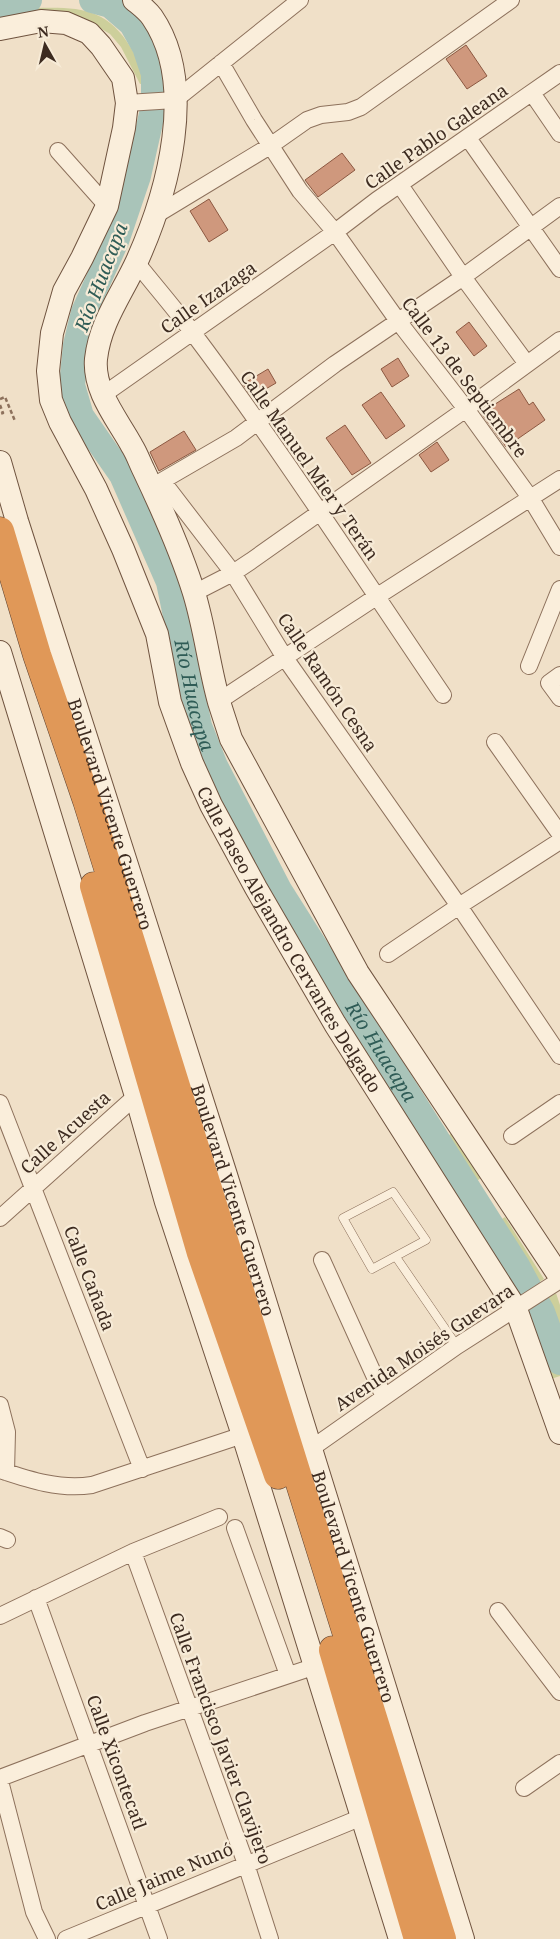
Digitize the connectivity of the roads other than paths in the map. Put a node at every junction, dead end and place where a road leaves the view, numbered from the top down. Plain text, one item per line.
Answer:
1 (134, 0) edge
2 (300, 0) edge
3 (511, 0) edge
4 (29, 23) junction
5 (0, 29) edge
6 (0, 42) edge
7 (221, 63) junction
8 (560, 73) edge
9 (532, 93) junction
10 (172, 100) junction
11 (127, 103) junction
12 (560, 134) edge
13 (468, 138) junction
14 (270, 146) junction
15 (58, 151) dead end
16 (400, 185) junction
17 (107, 206) junction
18 (560, 206) edge
19 (156, 215) junction
20 (531, 227) junction
21 (336, 232) junction
22 (136, 262) junction
23 (560, 269) edge
24 (463, 277) junction
25 (398, 321) junction
26 (193, 332) junction
27 (560, 340) edge
28 (527, 364) junction
29 (103, 396) junction
30 (466, 409) junction
31 (258, 423) junction
32 (0, 462) edge
33 (560, 479) edge
34 (157, 484) junction
35 (531, 499) junction
36 (320, 512) junction
37 (8, 526) edge
38 (560, 547) edge
39 (233, 573) junction
40 (0, 582) edge
41 (560, 589) edge
42 (194, 593) junction
43 (376, 596) junction
44 (285, 658) junction
45 (1, 659) edge
46 (529, 666) dead end
47 (560, 675) edge
48 (443, 695) dead end
49 (560, 698) edge
50 (219, 701) junction
51 (495, 742) dead end
52 (560, 834) edge
53 (560, 841) edge
54 (459, 906) junction
55 (388, 954) dead end
56 (560, 1056) edge
57 (136, 1096) junction
58 (0, 1103) edge
59 (560, 1103) edge
60 (512, 1136) dead end
61 (34, 1188) junction
62 (166, 1202) junction
63 (0, 1218) edge
64 (201, 1253) junction
65 (396, 1257) junction
66 (322, 1260) dead end
67 (560, 1278) edge
68 (517, 1308) junction
69 (457, 1346) junction
70 (384, 1397) junction
71 (0, 1405) edge
72 (560, 1433) edge
73 (243, 1435) junction
74 (312, 1448) junction
75 (142, 1469) junction
76 (3, 1471) edge
77 (219, 1516) dead end
78 (235, 1528) dead end
79 (132, 1552) junction
80 (36, 1598) junction
81 (498, 1610) dead end
82 (0, 1616) edge
83 (316, 1666) junction
84 (288, 1675) junction
85 (560, 1692) edge
86 (188, 1709) junction
87 (89, 1744) junction
88 (560, 1763) edge
89 (0, 1779) edge
90 (524, 1788) dead end
91 (362, 1817) junction
92 (246, 1864) junction
93 (147, 1905) junction
94 (438, 1927) edge
95 (47, 1939) edge
96 (66, 1939) edge
97 (159, 1939) edge
98 (270, 1939) edge
99 (400, 1939) edge
100 (418, 1939) edge
101 (446, 1939) edge
102 (464, 1939) edge

1 - 10 main road
2 - 7 street
3 - 14 street
4 - 5 main road, Calle Paseo Alejandro Cervantes Delgado
4 - 6 main road
4 - 11 main road, Calle Paseo Alejandro Cervantes Delgado
7 - 10 street
7 - 14 street
8 - 9 street, Calle Pablo Galeana
9 - 12 street
9 - 13 street, Calle Pablo Galeana
10 - 11 street
10 - 19 main road
11 - 17 main road, Calle Paseo Alejandro Cervantes Delgado
13 - 16 street, Calle Pablo Galeana
13 - 20 street
14 - 19 street
14 - 21 street, Calle 13 de Septiembre
15 - 17 street
16 - 21 street, Calle Pablo Galeana
16 - 24 street
17 - 68 main road, Calle Paseo Alejandro Cervantes Delgado
18 - 20 street
19 - 22 main road
20 - 23 street
20 - 24 street
21 - 25 street, Calle 13 de Septiembre
21 - 26 street, Calle Izazaga
22 - 26 street, Calle Manuel Mier y Terán
22 - 29 main road
24 - 25 street
24 - 28 street
25 - 30 street, Calle 13 de Septiembre
25 - 31 street
26 - 29 street, Calle Izazaga
26 - 31 street, Calle Manuel Mier y Terán
27 - 28 street
28 - 30 street
29 - 34 main road
30 - 35 street, Calle 13 de Septiembre
30 - 36 street
31 - 34 street
31 - 36 street, Calle Manuel Mier y Terán
32 - 37 main road, Boulevard Vicente Guerrero
33 - 35 street
34 - 39 street, Calle Ramón Cesna
34 - 42 main road
35 - 38 street, Calle 13 de Septiembre
35 - 43 street
36 - 39 street
36 - 43 street, Calle Manuel Mier y Terán
37 - 74 main road, Boulevard Vicente Guerrero
37 - 94 highway, Boulevard Vicente Guerrero
39 - 42 street
39 - 44 street, Calle Ramón Cesna
40 - 64 highway, Boulevard Vicente Guerrero
41 - 46 street
42 - 50 main road
43 - 44 street
43 - 48 street, Calle Manuel Mier y Terán
44 - 50 street
44 - 54 street, Calle Ramón Cesna
45 - 57 main road
47 - 49 street
50 - 67 main road
51 - 52 street
53 - 54 street
54 - 55 street
54 - 56 street, Calle Ramón Cesna
57 - 61 street, Calle Acuesta
57 - 62 main road
58 - 61 street, Calle Cañada
59 - 60 street
61 - 63 street, Calle Acuesta
61 - 75 street, Calle Cañada
62 - 64 highway
62 - 73 main road
64 - 100 highway, Boulevard Vicente Guerrero
65 - 65 lane
65 - 69 lane
66 - 70 street
67 - 68 street, Avenida Moisés Guevara
68 - 69 street, Avenida Moisés Guevara
68 - 72 main road, Calle Paseo Alejandro Cervantes Delgado
69 - 70 street, Avenida Moisés Guevara
70 - 74 street, Avenida Moisés Guevara
71 - 76 street
73 - 75 street
73 - 83 main road
74 - 102 main road, Boulevard Vicente Guerrero
75 - 76 street
77 - 79 street
78 - 84 street
79 - 80 street
79 - 86 street, Calle Francisco Javier Clavijero
80 - 82 street
80 - 87 street, Calle Xicontecatl
81 - 85 street
83 - 84 street
83 - 91 main road
84 - 86 street
86 - 87 street
86 - 92 street, Calle Francisco Javier Clavijero
87 - 89 street
87 - 93 street, Calle Xicontecatl
88 - 90 street
89 - 95 street
91 - 92 street, Calle Jaime Nunó
91 - 99 main road
92 - 93 street, Calle Jaime Nunó
92 - 98 street, Calle Francisco Javier Clavijero
93 - 96 street, Calle Jaime Nunó
93 - 97 street, Calle Xicontecatl
94 - 101 highway, Boulevard Vicente Guerrero

